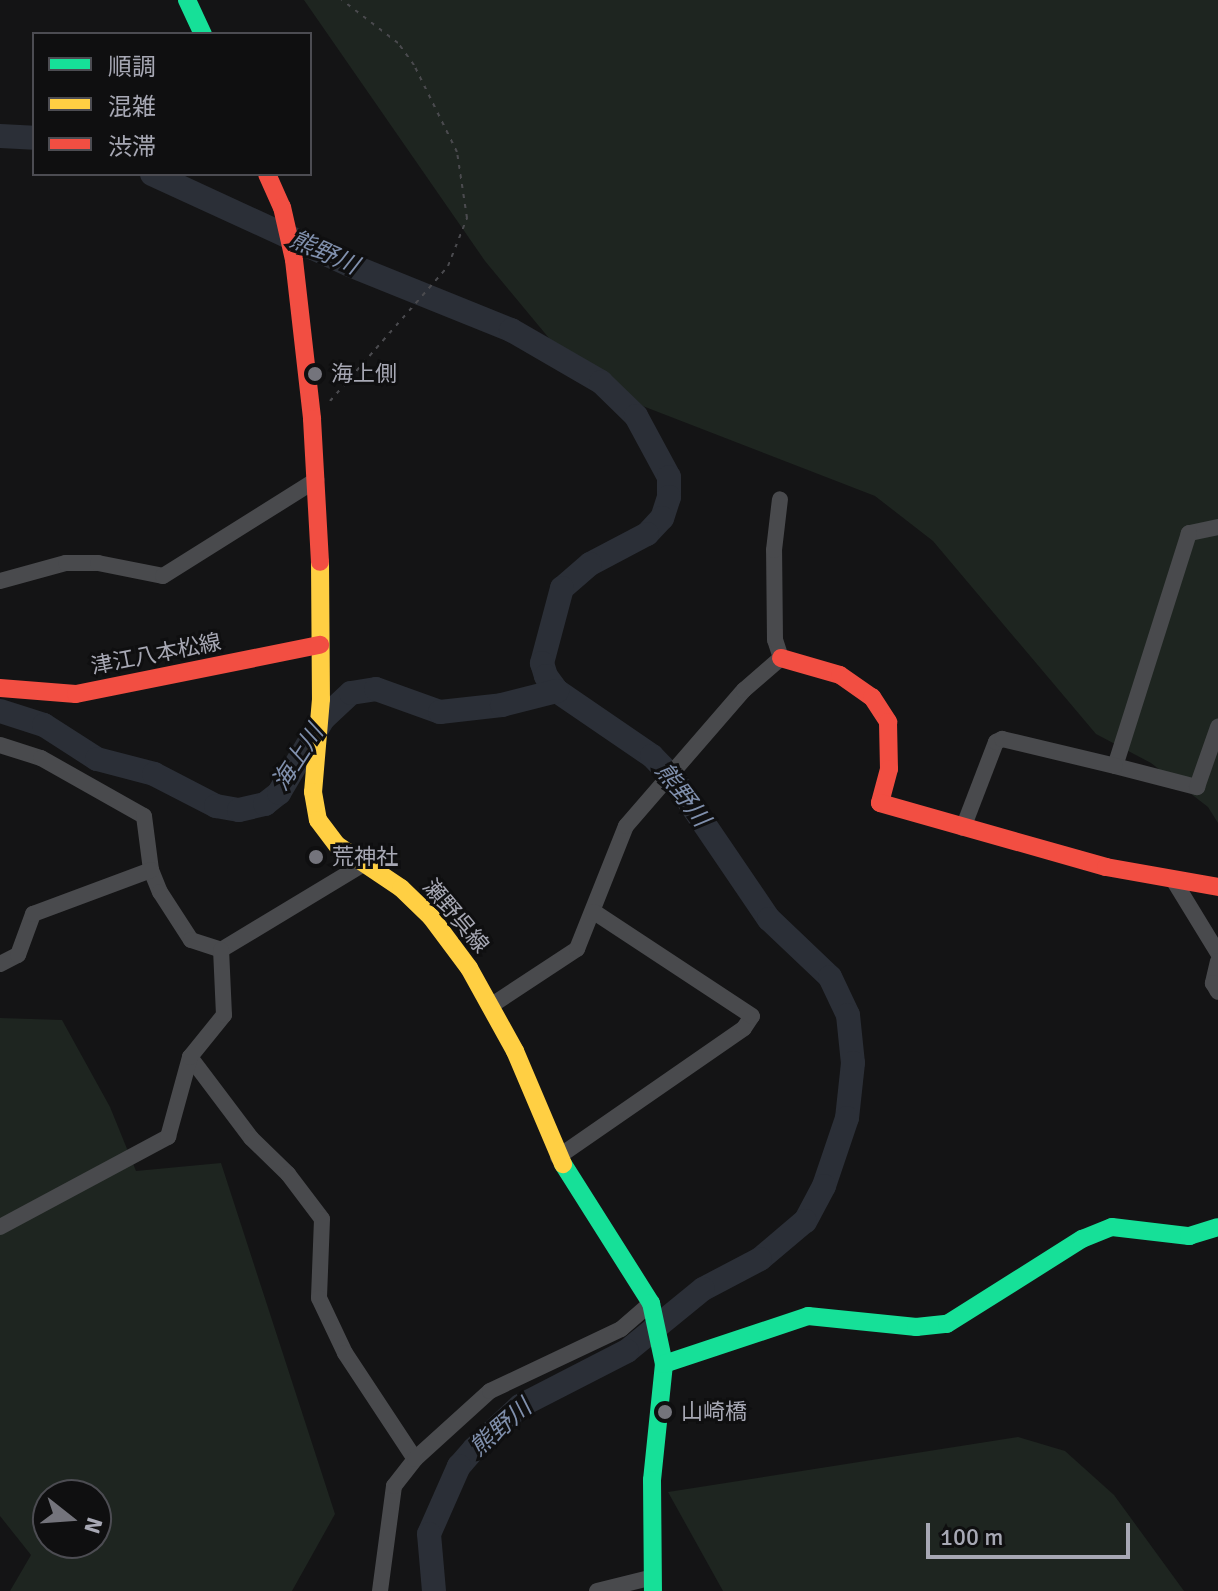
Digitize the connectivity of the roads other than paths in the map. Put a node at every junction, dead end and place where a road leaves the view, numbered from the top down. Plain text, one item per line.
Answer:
1 (187, 0) edge
2 (202, 32) edge
3 (268, 176) edge
4 (316, 480) junction
5 (780, 499) dead end
6 (1218, 527) edge
7 (0, 581) edge
8 (320, 645) junction
9 (781, 658) junction
10 (0, 688) edge
11 (1218, 727) edge
12 (0, 745) edge
13 (1115, 766) junction
14 (963, 828) junction
15 (362, 865) junction
16 (151, 870) junction
17 (1174, 881) junction
18 (1218, 887) edge
19 (594, 912) junction
20 (221, 950) junction
21 (1218, 953) edge
22 (1218, 961) edge
23 (0, 964) edge
24 (1218, 992) edge
25 (492, 1005) junction
26 (190, 1057) junction
27 (558, 1157) junction
28 (0, 1227) edge
29 (1218, 1227) edge
30 (653, 1308) junction
31 (664, 1364) junction
32 (415, 1459) junction
33 (651, 1585) edge
34 (380, 1591) edge
35 (597, 1591) edge

1 - 2 main road
3 - 4 main road, 瀬野呉線
4 - 7 street
4 - 8 main road, 瀬野呉線
5 - 9 street
6 - 13 street
8 - 10 main road, 津江八本松線
8 - 15 main road, 瀬野呉線
9 - 14 main road
9 - 19 street
11 - 13 street
12 - 16 street
13 - 14 street
14 - 17 main road
15 - 20 street
15 - 25 main road, 瀬野呉線
16 - 20 street
16 - 23 street
17 - 18 main road
17 - 21 street
19 - 25 street
19 - 27 street
20 - 26 street
22 - 24 street
25 - 27 main road, 瀬野呉線
26 - 28 street
26 - 32 street
27 - 30 main road, 瀬野呉線
29 - 31 main road
30 - 31 main road, 瀬野呉線
30 - 32 street
31 - 33 main road, 瀬野呉線
32 - 34 street
33 - 35 street

